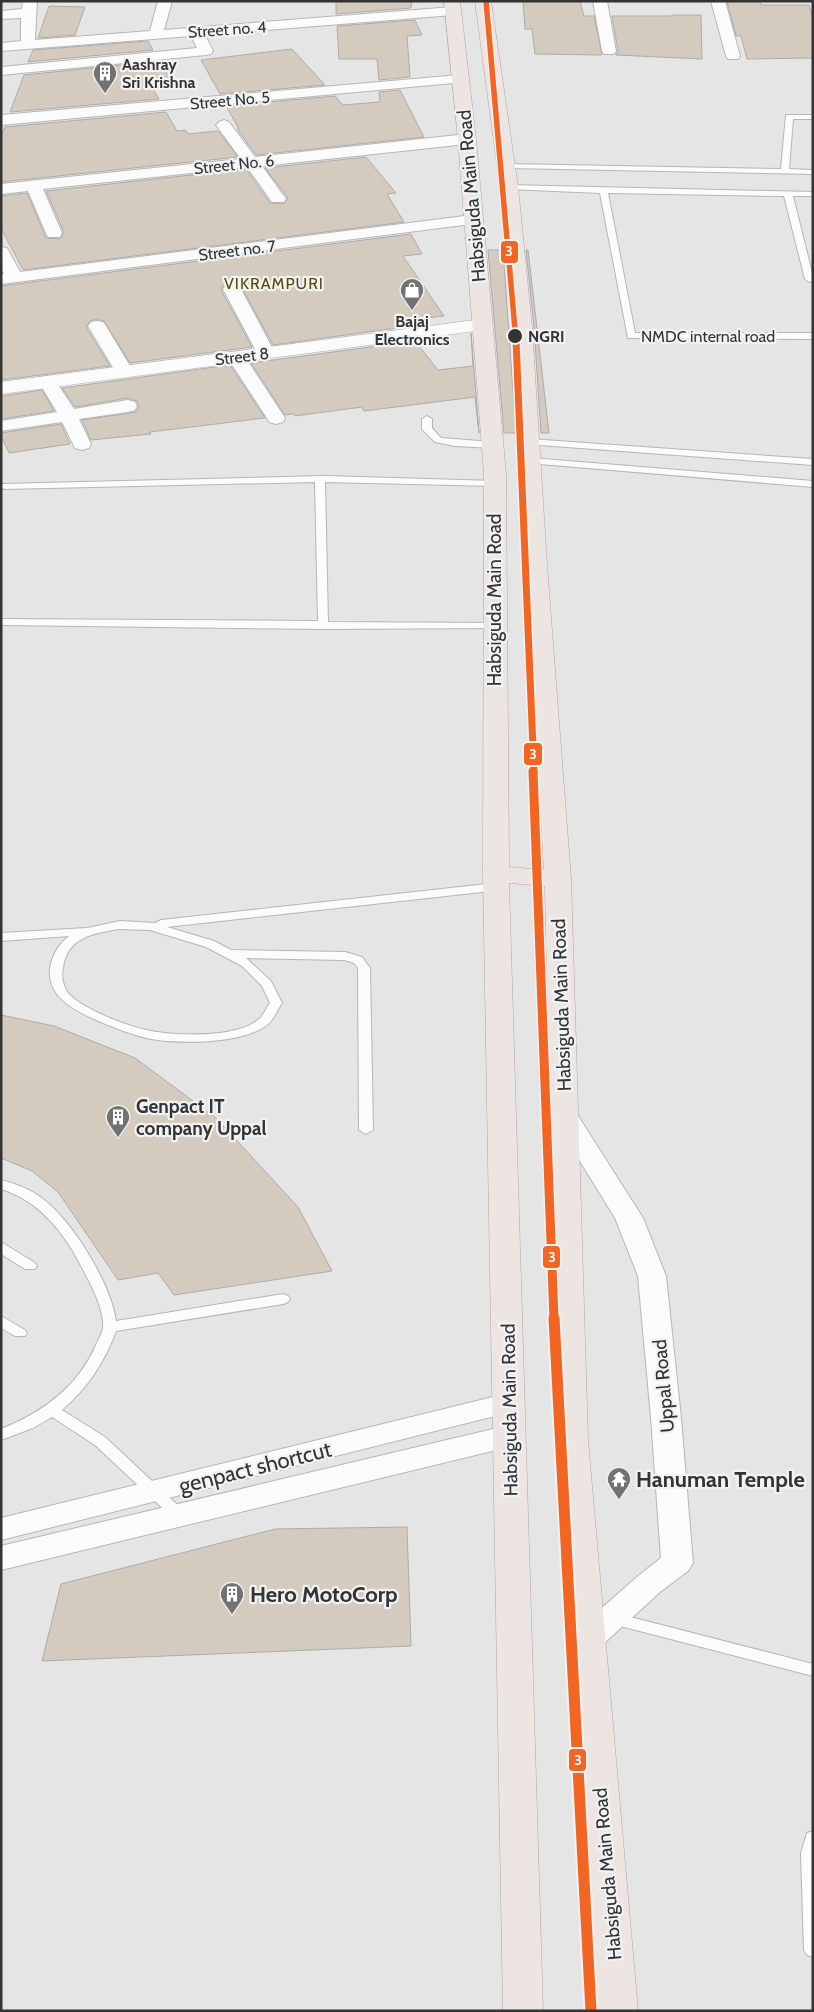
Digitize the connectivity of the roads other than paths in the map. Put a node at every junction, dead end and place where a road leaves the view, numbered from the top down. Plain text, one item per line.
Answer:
1 (165, 1) edge
2 (483, 1) edge
3 (600, 1) edge
4 (718, 1) edge
5 (452, 6) edge
6 (29, 7) edge
7 (1, 14) edge
8 (196, 32) junction
9 (156, 34) junction
10 (28, 44) junction
11 (1, 47) edge
12 (609, 51) dead end
13 (733, 56) dead end
14 (1, 71) edge
15 (459, 79) junction
16 (813, 117) edge
17 (1, 120) edge
18 (224, 125) dead end
19 (467, 139) junction
20 (252, 162) junction
21 (785, 171) junction
22 (813, 172) edge
23 (507, 176) junction
24 (34, 186) junction
25 (1, 189) edge
26 (604, 191) junction
27 (788, 194) junction
28 (813, 194) edge
29 (278, 199) dead end
30 (473, 220) junction
31 (54, 233) dead end
32 (1, 252) edge
33 (8, 278) edge
34 (809, 279) dead end
35 (232, 289) dead end
36 (483, 324) junction
37 (97, 326) dead end
38 (813, 336) edge
39 (266, 353) junction
40 (236, 357) junction
41 (124, 371) junction
42 (47, 381) junction
43 (1, 388) edge
44 (128, 406) dead end
45 (68, 415) junction
46 (276, 418) dead end
47 (427, 419) dead end
48 (2, 426) edge
49 (82, 444) dead end
50 (492, 445) junction
51 (530, 451) junction
52 (813, 462) edge
53 (320, 479) junction
54 (494, 483) junction
55 (813, 484) edge
56 (5, 486) dead end
57 (1, 622) edge
58 (324, 626) junction
59 (495, 626) junction
60 (558, 879) junction
61 (496, 880) junction
62 (151, 926) junction
63 (92, 930) junction
64 (1, 937) edge
65 (228, 954) junction
66 (564, 1114) junction
67 (366, 1130) dead end
68 (1, 1184) edge
69 (1, 1247) edge
70 (30, 1266) dead end
71 (282, 1299) dead end
72 (1, 1321) edge
73 (110, 1327) junction
74 (20, 1332) dead end
75 (509, 1402) junction
76 (52, 1410) junction
77 (1, 1435) edge
78 (510, 1436) junction
79 (155, 1492) junction
80 (178, 1516) junction
81 (1, 1529) edge
82 (1, 1558) edge
83 (611, 1618) junction
84 (588, 1639) junction
85 (813, 1670) edge
86 (813, 1838) edge
87 (813, 1950) edge
88 (523, 2011) edge
89 (618, 2011) edge

1 - 9 street
2 - 23 main road, Habsiguda Main Road
3 - 12 street
4 - 13 street
5 - 8 street, Street no. 4
5 - 15 main road, Habsiguda Main Road
6 - 7 street
6 - 10 street
8 - 9 street, Street no. 4
8 - 14 street
9 - 10 street, Street no. 4
10 - 11 street, Street no. 4
15 - 17 street, Street No. 5
15 - 19 main road, Habsiguda Main Road
16 - 21 lane
18 - 20 street
19 - 20 street, Street No. 6
19 - 30 main road, Habsiguda Main Road
20 - 24 street, Street No. 6
20 - 29 street
21 - 22 lane
21 - 23 lane
23 - 26 lane
23 - 51 main road, Habsiguda Main Road
24 - 25 street, Street No. 6
24 - 31 street
26 - 27 lane
26 - 38 lane, NMDC internal road
27 - 28 lane
27 - 34 lane
30 - 33 street, Street no. 7
30 - 36 main road, Habsiguda Main Road
32 - 33 street
35 - 39 street
36 - 39 street, Street 8
36 - 50 main road, Habsiguda Main Road
37 - 41 street
39 - 40 street, Street 8
40 - 41 street, Street 8
40 - 46 street
41 - 42 street, Street 8
42 - 43 street, Street 8
42 - 45 street
44 - 45 street
45 - 48 street
45 - 49 street
47 - 50 lane
50 - 54 main road, Habsiguda Main Road
51 - 52 lane
51 - 55 lane
51 - 60 main road, Habsiguda Main Road
53 - 54 lane
53 - 56 lane
53 - 58 lane
54 - 59 main road, Habsiguda Main Road
57 - 58 lane
58 - 59 lane
59 - 61 main road, Habsiguda Main Road
60 - 61 main road
60 - 66 main road, Habsiguda Main Road
61 - 62 lane
61 - 75 main road, Habsiguda Main Road
62 - 63 lane
62 - 65 lane
63 - 64 lane
63 - 65 lane
65 - 67 lane
66 - 83 street, Uppal Road
66 - 84 main road, Habsiguda Main Road
68 - 73 lane
69 - 70 lane
71 - 73 lane
72 - 74 lane
73 - 76 lane
75 - 78 main road, Habsiguda Main Road
75 - 79 street, genpact shortcut
76 - 77 lane
76 - 79 lane
78 - 80 street
78 - 88 main road, Habsiguda Main Road
79 - 80 lane
79 - 81 street, genpact shortcut
80 - 82 street
83 - 84 street, Uppal Road
83 - 85 lane
84 - 89 main road, Habsiguda Main Road
86 - 87 lane

